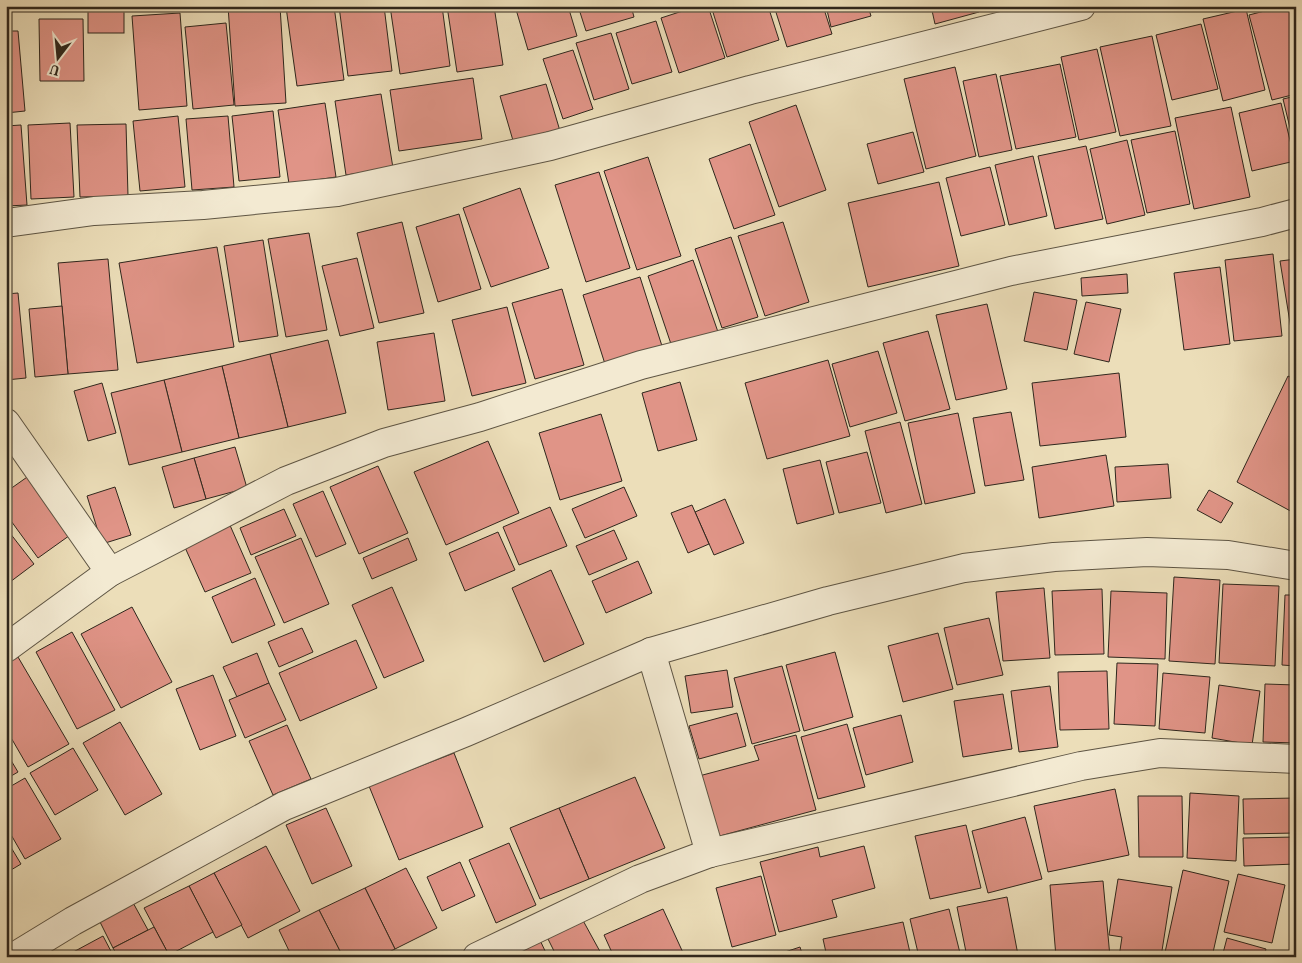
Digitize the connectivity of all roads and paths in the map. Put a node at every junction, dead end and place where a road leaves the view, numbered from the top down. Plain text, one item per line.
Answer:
1 (1080, 6) edge
2 (1296, 213) edge
3 (6, 223) edge
4 (6, 423) edge
5 (1296, 566) edge
6 (110, 572) junction
7 (6, 648) edge
8 (650, 652) junction
9 (1296, 759) edge
10 (710, 853) junction
11 (14, 957) edge
12 (477, 957) edge

1 - 3 street
2 - 6 street
4 - 6 street
5 - 8 street
6 - 7 street
8 - 10 street
8 - 11 street
9 - 10 street
10 - 12 street

